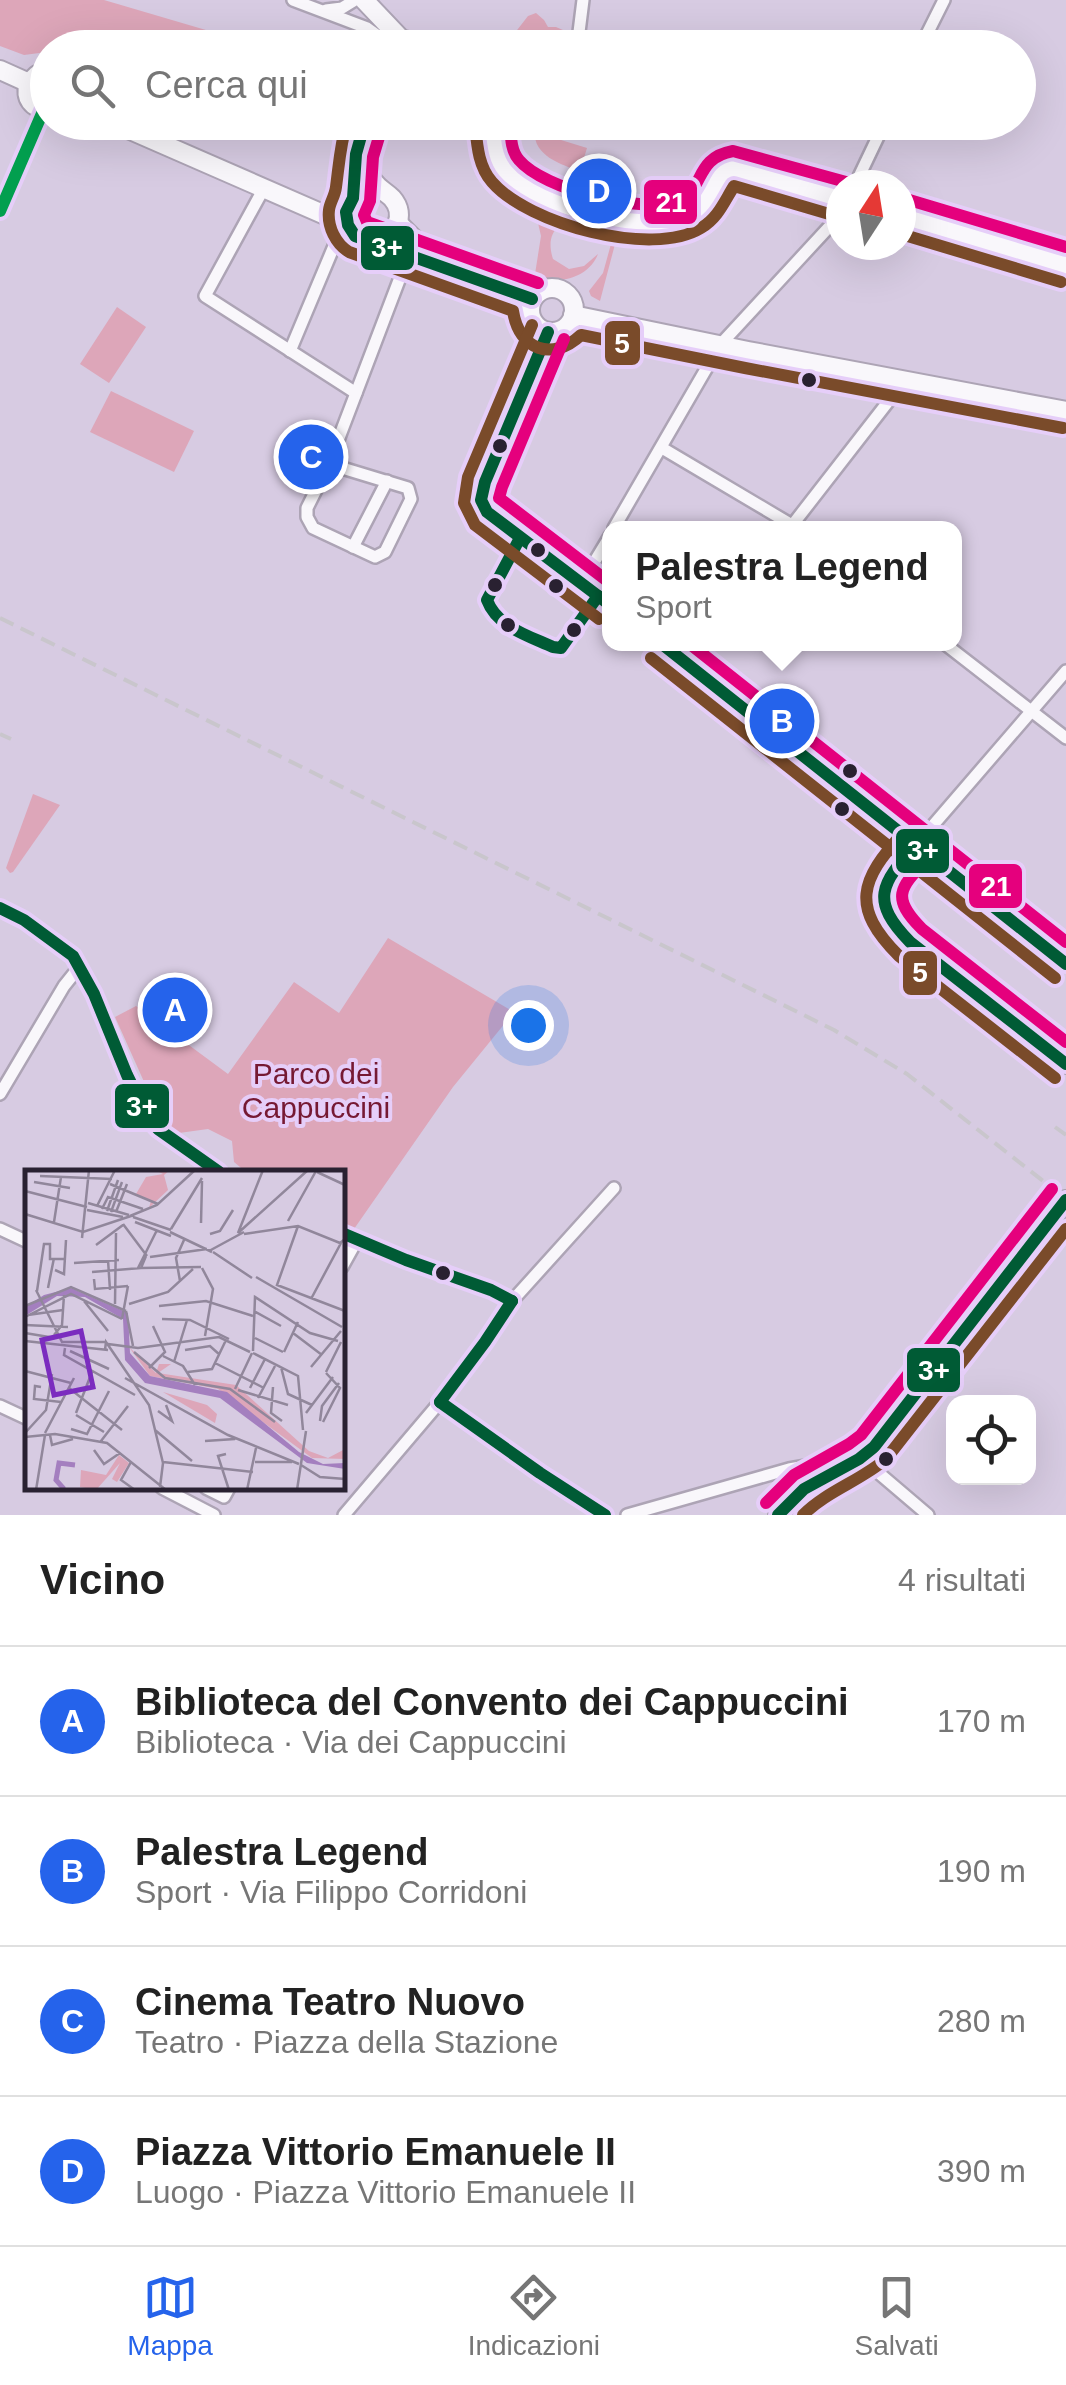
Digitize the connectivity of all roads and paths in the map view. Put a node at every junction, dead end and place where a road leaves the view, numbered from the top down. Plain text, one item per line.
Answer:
1 (293, 0) edge
2 (356, 0) edge
3 (364, 0) edge
4 (583, 0) edge
5 (944, 0) edge
6 (322, 10) junction
7 (371, 30) edge
8 (386, 30) edge
9 (579, 30) edge
10 (929, 30) edge
11 (0, 70) edge
12 (28, 83) joint
13 (30, 101) edge
14 (153, 140) edge
15 (360, 140) edge
16 (495, 140) edge
17 (876, 140) edge
18 (356, 154) junction
19 (862, 170) edge
20 (264, 188) junction
21 (382, 191) junction
22 (826, 195) edge
23 (350, 215) junction
24 (916, 221) edge
25 (398, 223) junction
26 (826, 230) edge
27 (376, 242) junction
28 (410, 254) junction
29 (1066, 266) edge
30 (464, 273) junction
31 (532, 299) junction
32 (574, 315) junction
33 (548, 332) junction
34 (720, 345) junction
35 (290, 351) junction
36 (905, 380) junction
37 (356, 393) junction
38 (1066, 410) edge
39 (662, 448) junction
40 (329, 464) junction
41 (386, 481) junction
42 (618, 521) edge
43 (783, 521) edge
44 (798, 521) edge
45 (353, 547) junction
46 (602, 549) edge
47 (581, 584) junction
48 (602, 600) edge
49 (671, 651) edge
50 (695, 651) edge
51 (954, 651) edge
52 (686, 662) junction
53 (1066, 671) edge
54 (1031, 711) junction
55 (1066, 738) edge
56 (916, 845) junction
57 (0, 908) edge
58 (1066, 964) edge
59 (80, 966) junction
60 (1066, 1064) edge
61 (0, 1094) edge
62 (215, 1170) edge
63 (614, 1188) dead end
64 (1066, 1200) edge
65 (0, 1229) edge
66 (345, 1234) edge
67 (356, 1240) junction
68 (25, 1241) edge
69 (345, 1261) edge
70 (512, 1301) junction
71 (440, 1402) junction
72 (0, 1406) edge
73 (25, 1418) edge
74 (859, 1459) junction
75 (166, 1490) edge
76 (586, 1510) edge
77 (214, 1515) edge
78 (344, 1515) edge
79 (606, 1515) edge
80 (627, 1515) edge
81 (778, 1515) edge
82 (928, 1515) edge

1 - 6 street
2 - 6 street
3 - 8 street
4 - 9 street
5 - 10 street
6 - 7 street
11 - 12 street
12 - 13 street
14 - 20 street
15 - 18 street
16 - 22 street
17 - 19 street
18 - 21 street
18 - 23 street
20 - 23 street
20 - 35 street
21 - 23 street
21 - 25 street
23 - 27 street
23 - 35 street
24 - 29 street
25 - 27 street
25 - 30 street
26 - 34 street
27 - 28 street
28 - 30 street
28 - 37 street
30 - 31 street
31 - 32 street
31 - 33 street
32 - 33 street
32 - 34 street
33 - 47 street
34 - 36 street
34 - 39 street
35 - 37 street
36 - 38 street
36 - 44 street
37 - 40 street
39 - 42 street
39 - 43 street
40 - 41 street
40 - 45 street
41 - 45 street
41 - 45 street
46 - 47 street
47 - 48 street
49 - 52 street
50 - 52 street
51 - 54 street
52 - 56 street
53 - 54 street
54 - 55 street
54 - 56 street
56 - 58 street
56 - 60 street
57 - 59 street
59 - 61 street
59 - 62 street
63 - 70 street
64 - 74 street
65 - 68 street
66 - 67 street
67 - 69 street
67 - 70 street
70 - 71 street
71 - 76 street
71 - 78 street
72 - 73 street
74 - 80 street
74 - 81 street
74 - 82 street
75 - 77 street
76 - 79 street

